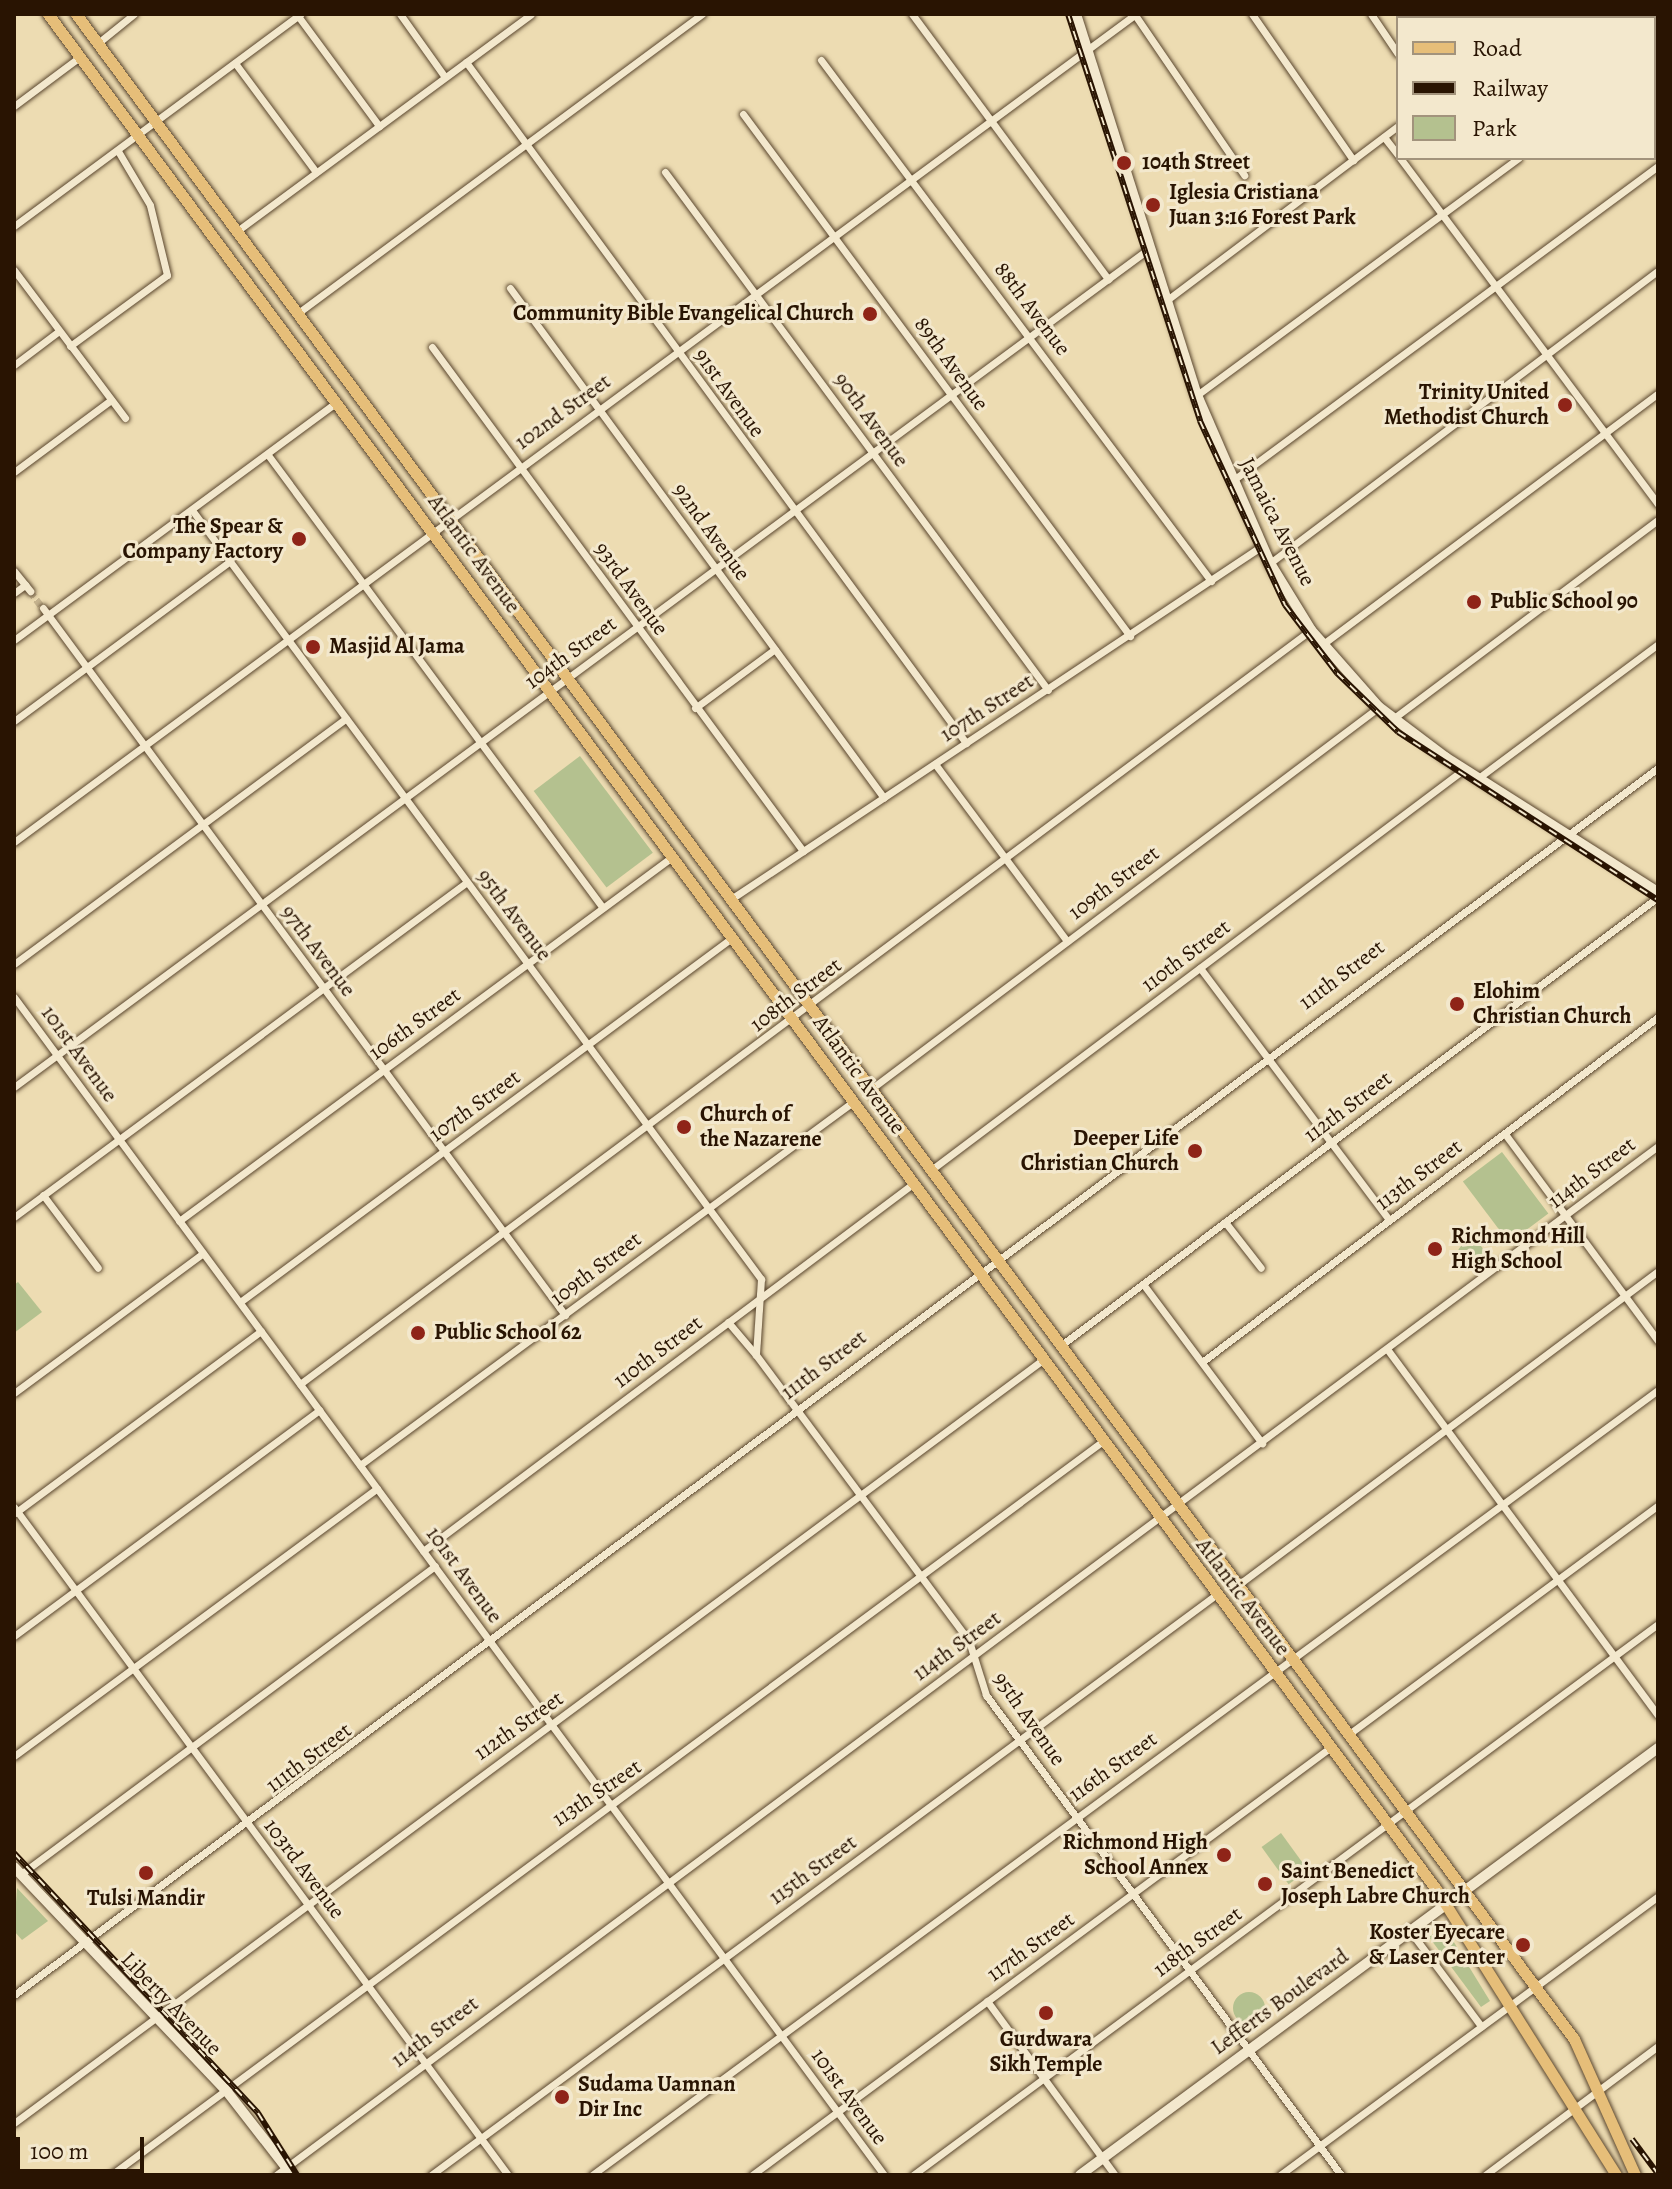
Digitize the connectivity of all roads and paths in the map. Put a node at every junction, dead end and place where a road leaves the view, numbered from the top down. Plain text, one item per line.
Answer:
1 (48, 14) edge
2 (76, 14) edge
3 (134, 14) edge
4 (400, 14) edge
5 (531, 14) edge
6 (702, 14) edge
7 (912, 14) edge
8 (1076, 14) edge
9 (1135, 14) edge
10 (1252, 14) edge
11 (1371, 14) edge
12 (299, 15) edge
13 (98, 43) junction
14 (1089, 47) junction
15 (1396, 51) edge
16 (81, 56) junction
17 (821, 60) dead end
18 (466, 62) junction
19 (235, 63) junction
20 (445, 77) junction
21 (14, 106) edge
22 (743, 114) dead end
23 (990, 119) junction
24 (156, 121) junction
25 (379, 126) junction
26 (1396, 128) edge
27 (139, 134) junction
28 (1384, 137) junction
29 (524, 145) junction
30 (118, 151) junction
31 (1396, 153) edge
32 (1353, 160) junction
33 (1401, 160) edge
34 (1515, 160) edge
35 (1658, 166) edge
36 (316, 172) junction
37 (665, 172) dead end
38 (1244, 175) dead end
39 (911, 176) junction
40 (1442, 214) junction
41 (14, 226) edge
42 (237, 231) junction
43 (833, 234) junction
44 (1150, 248) junction
45 (14, 270) edge
46 (1658, 271) edge
47 (1108, 279) junction
48 (1496, 287) junction
49 (510, 288) dead end
50 (754, 292) junction
51 (1167, 300) junction
52 (298, 313) junction
53 (59, 331) junction
54 (1029, 337) junction
55 (70, 346) junction
56 (432, 347) dead end
57 (676, 351) junction
58 (1547, 354) junction
59 (14, 365) edge
60 (1658, 393) edge
61 (951, 394) junction
62 (1197, 395) junction
63 (111, 400) junction
64 (336, 403) junction
65 (597, 409) junction
66 (125, 418) dead end
67 (1605, 432) junction
68 (873, 453) junction
69 (268, 455) junction
70 (519, 467) junction
71 (14, 472) edge
72 (1232, 481) junction
73 (1658, 504) edge
74 (192, 510) junction
75 (794, 511) junction
76 (450, 518) junction
77 (1658, 520) edge
78 (432, 531) junction
79 (1262, 546) junction
80 (230, 561) junction
81 (1270, 563) junction
82 (716, 569) junction
83 (14, 571) edge
84 (1211, 581) junction
85 (363, 584) junction
86 (14, 593) edge
87 (46, 611) junction
88 (637, 626) junction
89 (1311, 630) junction
90 (1130, 636) junction
91 (14, 640) edge
92 (288, 640) junction
93 (1323, 644) junction
94 (1658, 644) edge
95 (775, 649) junction
96 (87, 667) junction
97 (568, 678) junction
98 (1048, 690) junction
99 (550, 691) junction
100 (1379, 707) junction
101 (695, 708) junction
102 (346, 718) junction
103 (1394, 718) junction
104 (14, 721) edge
105 (481, 742) junction
106 (966, 743) junction
107 (144, 746) junction
108 (935, 764) junction
109 (1658, 768) edge
110 (1463, 770) junction
111 (1477, 779) junction
112 (405, 798) junction
113 (884, 798) junction
114 (202, 825) junction
115 (1566, 832) junction
116 (14, 842) edge
117 (803, 851) junction
118 (672, 857) junction
119 (1006, 859) junction
120 (467, 882) junction
121 (1658, 894) edge
122 (731, 899) junction
123 (261, 905) junction
124 (603, 908) junction
125 (733, 937) junction
126 (1067, 941) junction
127 (14, 964) edge
128 (527, 964) junction
129 (1200, 968) junction
130 (323, 989) junction
131 (14, 997) edge
132 (811, 1007) junction
133 (1658, 1017) edge
134 (793, 1019) junction
135 (588, 1045) junction
136 (57, 1056) junction
137 (1265, 1056) junction
138 (385, 1069) junction
139 (14, 1087) edge
140 (871, 1089) junction
141 (854, 1101) junction
142 (648, 1127) junction
143 (1505, 1134) junction
144 (119, 1139) junction
145 (1331, 1142) junction
146 (1658, 1146) edge
147 (444, 1151) junction
148 (931, 1170) junction
149 (914, 1183) junction
150 (43, 1195) junction
151 (708, 1208) junction
152 (1566, 1215) junction
153 (14, 1217) edge
154 (1389, 1220) junction
155 (179, 1221) junction
156 (1225, 1222) junction
157 (505, 1233) junction
158 (203, 1253) junction
159 (996, 1258) junction
160 (98, 1268) dead end
161 (1261, 1268) dead end
162 (979, 1270) junction
163 (1658, 1271) edge
164 (1143, 1284) junction
165 (762, 1296) junction
166 (1625, 1296) junction
167 (240, 1302) junction
168 (565, 1315) junction
169 (728, 1322) junction
170 (261, 1331) junction
171 (1658, 1341) edge
172 (1060, 1346) junction
173 (1387, 1349) junction
174 (756, 1355) junction
175 (1044, 1359) junction
176 (1202, 1362) junction
177 (300, 1384) junction
178 (1658, 1390) edge
179 (14, 1393) edge
180 (795, 1408) junction
181 (319, 1410) junction
182 (1446, 1429) junction
183 (1103, 1441) junction
184 (1262, 1443) junction
185 (360, 1465) junction
186 (377, 1488) junction
187 (861, 1496) junction
188 (1502, 1504) junction
189 (1179, 1505) junction
190 (1658, 1505) edge
191 (15, 1511) edge
192 (1160, 1518) junction
193 (423, 1551) junction
194 (435, 1566) junction
195 (921, 1577) junction
196 (1558, 1579) junction
197 (1238, 1585) junction
198 (75, 1590) junction
199 (1217, 1594) junction
200 (1658, 1624) edge
201 (14, 1636) edge
202 (491, 1642) junction
203 (1615, 1656) junction
204 (972, 1657) junction
205 (1293, 1658) junction
206 (133, 1668) junction
207 (1274, 1671) junction
208 (1658, 1715) edge
209 (552, 1725) junction
210 (1349, 1734) junction
211 (1020, 1740) junction
212 (192, 1746) junction
213 (1331, 1747) junction
214 (1658, 1748) edge
215 (14, 1756) edge
216 (611, 1805) junction
217 (1405, 1811) junction
218 (1076, 1816) junction
219 (1388, 1824) junction
220 (250, 1826) junction
221 (17, 1871) edge
222 (668, 1882) junction
223 (1464, 1891) junction
224 (1133, 1893) junction
225 (1658, 1896) edge
226 (308, 1904) junction
227 (1446, 1905) junction
228 (1410, 1931) junction
229 (85, 1943) junction
230 (724, 1958) junction
231 (1190, 1970) junction
232 (366, 1982) junction
233 (1536, 1986) junction
234 (14, 1995) edge
235 (987, 2001) junction
236 (1509, 2006) junction
237 (156, 2016) junction
238 (1481, 2026) junction
239 (781, 2035) junction
240 (1658, 2046) edge
241 (1249, 2050) junction
242 (425, 2062) junction
243 (1044, 2078) junction
244 (225, 2089) junction
245 (1598, 2091) junction
246 (1572, 2111) junction
247 (837, 2112) junction
248 (14, 2123) edge
249 (481, 2138) junction
250 (1320, 2146) junction
251 (1103, 2158) junction
252 (287, 2164) junction
253 (111, 2175) edge
254 (276, 2175) edge
255 (292, 2175) edge
256 (431, 2175) edge
257 (508, 2175) edge
258 (592, 2175) edge
259 (752, 2175) edge
260 (884, 2175) edge
261 (913, 2175) edge
262 (1080, 2175) edge
263 (1115, 2175) edge
264 (1280, 2175) edge
265 (1341, 2175) edge
266 (1485, 2175) edge
267 (1616, 2175) edge
268 (1635, 2175) edge

1 - 16 main road, Atlantic Avenue
2 - 13 main road, Atlantic Avenue
3 - 13 street
4 - 20 street
5 - 18 street
6 - 29 street
7 - 23 street
8 - 14 street, Jamaica Avenue
9 - 14 street, 102nd Street
9 - 38 street
10 - 32 street
11 - 15 street
12 - 19 street
12 - 25 street
13 - 24 main road, Atlantic Avenue
14 - 23 street, 102nd Street
14 - 44 street, Jamaica Avenue
16 - 21 street
16 - 27 main road, Atlantic Avenue
17 - 39 street, 88th Avenue
18 - 20 street
18 - 29 street, 91st Avenue
19 - 24 street
19 - 36 street
20 - 25 street
22 - 43 street, 89th Avenue
23 - 39 street, 102nd Street
23 - 47 street
24 - 27 street
24 - 42 main road, Atlantic Avenue
25 - 36 street
26 - 28 street
27 - 30 street
27 - 64 main road, Atlantic Avenue
28 - 31 street
28 - 32 street
29 - 52 street
29 - 57 street, 91st Avenue
30 - 41 street
30 - 55 street
32 - 51 street
33 - 40 street
34 - 40 street
35 - 48 street
36 - 42 street
37 - 50 street, 90th Avenue
39 - 43 street, 102nd Street
39 - 54 street, 88th Avenue
40 - 48 street
40 - 62 street
42 - 52 main road, Atlantic Avenue
43 - 50 street, 102nd Street
43 - 61 street, 89th Avenue
44 - 47 street, 104th Street
44 - 51 street, Jamaica Avenue
45 - 53 street
46 - 58 street
47 - 54 street, 104th Street
48 - 58 street
48 - 72 street
49 - 65 street, 92nd Avenue
50 - 57 street, 102nd Street
50 - 68 street, 90th Avenue
51 - 62 street, Jamaica Avenue
52 - 76 main road, Atlantic Avenue
53 - 55 street
53 - 59 street
54 - 61 street, 104th Street
54 - 84 street, 88th Avenue
55 - 63 street
56 - 70 street, 93rd Avenue
57 - 65 street, 102nd Street
57 - 75 street, 91st Avenue
58 - 67 street
58 - 81 street
60 - 67 street
61 - 68 street, 104th Street
61 - 90 street, 89th Avenue
62 - 72 street, Jamaica Avenue
63 - 66 street
63 - 71 street
64 - 69 street
64 - 78 main road, Atlantic Avenue
65 - 70 street, 102nd Street
65 - 82 street, 92nd Avenue
67 - 73 street
67 - 93 street
68 - 75 street, 104th Street
68 - 98 street, 90th Avenue
69 - 74 street
69 - 85 street
70 - 76 street, 102nd Street
70 - 88 street, 93rd Avenue
72 - 79 street, Jamaica Avenue
74 - 80 street, 95th Avenue
74 - 87 street
75 - 82 street, 104th Street
75 - 106 street, 91st Avenue
76 - 78 street, 102nd Street
76 - 97 main road, Atlantic Avenue
77 - 103 street
78 - 85 street, 102nd Street
78 - 99 main road, Atlantic Avenue
79 - 81 street, Jamaica Avenue
79 - 84 street, 107th Street
80 - 92 street, 95th Avenue
80 - 96 street
81 - 89 street, Jamaica Avenue
82 - 88 street, 104th Street
82 - 95 street, 92nd Avenue
83 - 86 street
84 - 90 street, 107th Street
85 - 92 street, 102nd Street
85 - 105 street
87 - 91 street
87 - 96 street, 97th Avenue
88 - 97 street, 104th Street
88 - 101 street, 93rd Avenue
89 - 93 street, Jamaica Avenue
89 - 119 street, 108th Street
90 - 98 street, 107th Street
92 - 102 street, 95th Avenue
92 - 107 street, 102nd Street
93 - 100 street, Jamaica Avenue
94 - 111 street
95 - 101 street
95 - 113 street, 92nd Avenue
96 - 104 street
96 - 107 street, 97th Avenue
97 - 99 street, 104th Street
97 - 122 main road, Atlantic Avenue
98 - 106 street, 107th Street
99 - 105 street, 104th Street
99 - 118 main road, Atlantic Avenue
100 - 103 street, Jamaica Avenue
100 - 126 street, 109th Street
101 - 117 street, 93rd Avenue
102 - 112 street, 95th Avenue
102 - 114 street
103 - 110 street, Jamaica Avenue
105 - 112 street, 104th Street
105 - 124 street
106 - 108 street, 107th Street
107 - 114 street, 97th Avenue
107 - 116 street, 102nd Street
108 - 113 street, 107th Street
108 - 119 street
109 - 115 street, 111th Street
110 - 111 street, Jamaica Avenue
110 - 129 street, 110th Street
111 - 115 street, Jamaica Avenue
112 - 120 street, 95th Avenue
112 - 123 street, 104th Street
113 - 117 street, 107th Street
114 - 123 street, 97th Avenue
114 - 127 street
115 - 121 street, Jamaica Avenue
115 - 137 street, 111th Street
117 - 122 street, 107th Street
118 - 124 street, 106th Street
118 - 125 main road, Atlantic Avenue
119 - 126 street
119 - 132 street, 108th Street
120 - 128 street, 95th Avenue
120 - 130 street
121 - 145 street, 112th Street
122 - 132 main road, Atlantic Avenue
123 - 130 street, 97th Avenue
123 - 136 street, 104th Street
124 - 128 street, 106th Street
125 - 134 main road, Atlantic Avenue
125 - 135 street, 107th Street
126 - 140 street, 109th Street
128 - 135 street, 95th Avenue
128 - 138 street, 106th Street
129 - 137 street
129 - 148 street, 110th Street
130 - 138 street, 97th Avenue
130 - 144 street
131 - 136 street, 101st Avenue
132 - 134 street, 108th Street
132 - 140 main road, Atlantic Avenue
133 - 143 street, 113th Street
134 - 141 main road, Atlantic Avenue
134 - 142 street, 108th Street
135 - 142 street, 95th Avenue
135 - 147 street, 107th Street
136 - 139 street, 104th Street
136 - 144 street, 101st Avenue
137 - 145 street
137 - 159 street, 111th Street
138 - 147 street, 97th Avenue
138 - 155 street, 106th Street
140 - 148 main road, Atlantic Avenue
141 - 149 main road, Atlantic Avenue
141 - 151 street, 109th Street
142 - 151 street, 95th Avenue
142 - 157 street, 108th Street
143 - 152 street
143 - 154 street, 113th Street
144 - 150 street
144 - 155 street, 101st Avenue
145 - 154 street
145 - 156 street, 112th Street
146 - 152 street, 114th Street
147 - 157 street, 97th Avenue
147 - 167 street, 107th Street
148 - 159 main road, Atlantic Avenue
149 - 162 main road, Atlantic Avenue
149 - 165 street, 110th Street
150 - 153 street
150 - 160 street
151 - 165 street, 95th Avenue
151 - 168 street, 109th Street
152 - 166 street
152 - 173 street, 114th Street
154 - 176 street, 113th Street
155 - 158 street, 101st Avenue
156 - 161 street
156 - 164 street, 112th Street
157 - 168 street, 97th Avenue
157 - 177 street, 108th Street
158 - 167 street, 101st Avenue
158 - 179 street
159 - 162 street, 111th Street
159 - 172 main road, Atlantic Avenue
162 - 175 main road, Atlantic Avenue
162 - 180 street, 111th Street
163 - 166 street
164 - 172 street, 112th Street
164 - 176 street
165 - 169 street, 110th Street
165 - 174 street, 95th Avenue
166 - 171 street
166 - 182 street
167 - 170 street, 101st Avenue
168 - 185 street, 109th Street
169 - 174 street, 95th Avenue
169 - 193 street, 110th Street
170 - 177 street, 101st Avenue
170 - 191 street
172 - 189 main road, Atlantic Avenue
173 - 182 street
173 - 184 street, 114th Street
174 - 180 street, 95th Avenue
175 - 183 main road, Atlantic Avenue
175 - 187 street, 112th Street
176 - 184 street
177 - 181 street, 101st Avenue
178 - 188 street, 116th Street
180 - 187 street, 95th Avenue
180 - 202 street, 111th Street
181 - 185 street, 101st Avenue
181 - 198 street
182 - 188 street
182 - 197 street
183 - 192 main road, Atlantic Avenue
183 - 195 street, 113th Street
184 - 189 street, 114th Street
185 - 186 street, 101st Avenue
186 - 193 street, 101st Avenue
186 - 206 street
187 - 195 street, 95th Avenue
187 - 209 street, 112th Street
188 - 196 street
188 - 205 street, 116th Street
189 - 192 street, 114th Street
189 - 197 main road, Atlantic Avenue
190 - 196 street
191 - 198 street, 103rd Avenue
192 - 199 main road, Atlantic Avenue
192 - 204 street, 114th Street
193 - 194 street, 101st Avenue
194 - 202 street, 101st Avenue
194 - 212 street
195 - 204 street, 95th Avenue
195 - 216 street, 113th Street
196 - 203 street
196 - 210 street
197 - 205 main road, Atlantic Avenue
198 - 201 street
198 - 206 street, 103rd Avenue
199 - 207 main road, Atlantic Avenue
199 - 211 street, 115th Street
200 - 203 street, 118th Street
202 - 209 street, 101st Avenue
202 - 220 street, 111th Street
203 - 208 street
203 - 217 street, 118th Street
204 - 211 street, 95th Avenue
204 - 222 street, 114th Street
205 - 207 street, 116th Street
205 - 210 main road, Atlantic Avenue
206 - 212 street, 103rd Avenue
206 - 215 street
207 - 213 main road, Atlantic Avenue
207 - 218 street, 116th Street
209 - 216 street, 101st Avenue
209 - 226 street, 112th Street
210 - 217 main road, Atlantic Avenue
211 - 218 street, 95th Avenue
211 - 230 street, 115th Street
212 - 220 street, 103rd Avenue
212 - 221 street
213 - 219 main road, Atlantic Avenue
213 - 224 street, 117th Street
214 - 223 street, Lefferts Boulevard
216 - 222 street, 101st Avenue
216 - 232 street, 113th Street
217 - 219 street, 118th Street
217 - 223 main road, Atlantic Avenue
218 - 224 street, 95th Avenue
218 - 239 street, 116th Street
219 - 227 main road, Atlantic Avenue
219 - 231 street, 118th Street
220 - 226 street, 103rd Avenue
220 - 229 street, 111th Street
221 - 229 street, Liberty Avenue
222 - 230 street, 101st Avenue
222 - 242 street, 114th Street
223 - 227 street, Lefferts Boulevard
223 - 233 main road, Atlantic Avenue
224 - 231 street, 95th Avenue
224 - 235 street, 117th Street
225 - 233 street
226 - 232 street, 103rd Avenue
226 - 237 street, 112th Street
227 - 228 street, Lefferts Boulevard
227 - 236 main road, Atlantic Avenue
228 - 238 street
228 - 241 street, Lefferts Boulevard
229 - 234 street, 111th Street
229 - 237 street, Liberty Avenue
230 - 239 street, 101st Avenue
230 - 249 street, 115th Street
231 - 241 street, 95th Avenue
231 - 243 street, 118th Street
232 - 242 street, 103rd Avenue
232 - 244 street, 113th Street
233 - 236 street
233 - 245 main road, Atlantic Avenue
235 - 243 street
235 - 247 street, 117th Street
236 - 238 street
236 - 246 main road, Atlantic Avenue
237 - 244 street, Liberty Avenue
237 - 248 street, 112th Street
238 - 250 street
239 - 247 street, 101st Avenue
239 - 258 street, 116th Street
240 - 245 street
241 - 250 street, 95th Avenue
241 - 251 street, Lefferts Boulevard
242 - 249 street, 103rd Avenue
242 - 252 street, 114th Street
243 - 251 street
243 - 261 street, 118th Street
244 - 252 street, Liberty Avenue
244 - 253 street, 113th Street
245 - 246 street
245 - 268 main road, Atlantic Avenue
246 - 266 street
246 - 267 main road, Atlantic Avenue
247 - 259 street, 117th Street
247 - 260 street, 101st Avenue
249 - 256 street, 115th Street
249 - 257 street, 103rd Avenue
250 - 264 street
250 - 265 street, 95th Avenue
251 - 262 street, Lefferts Boulevard
251 - 263 street
252 - 254 street, 114th Street
252 - 255 street, Liberty Avenue

